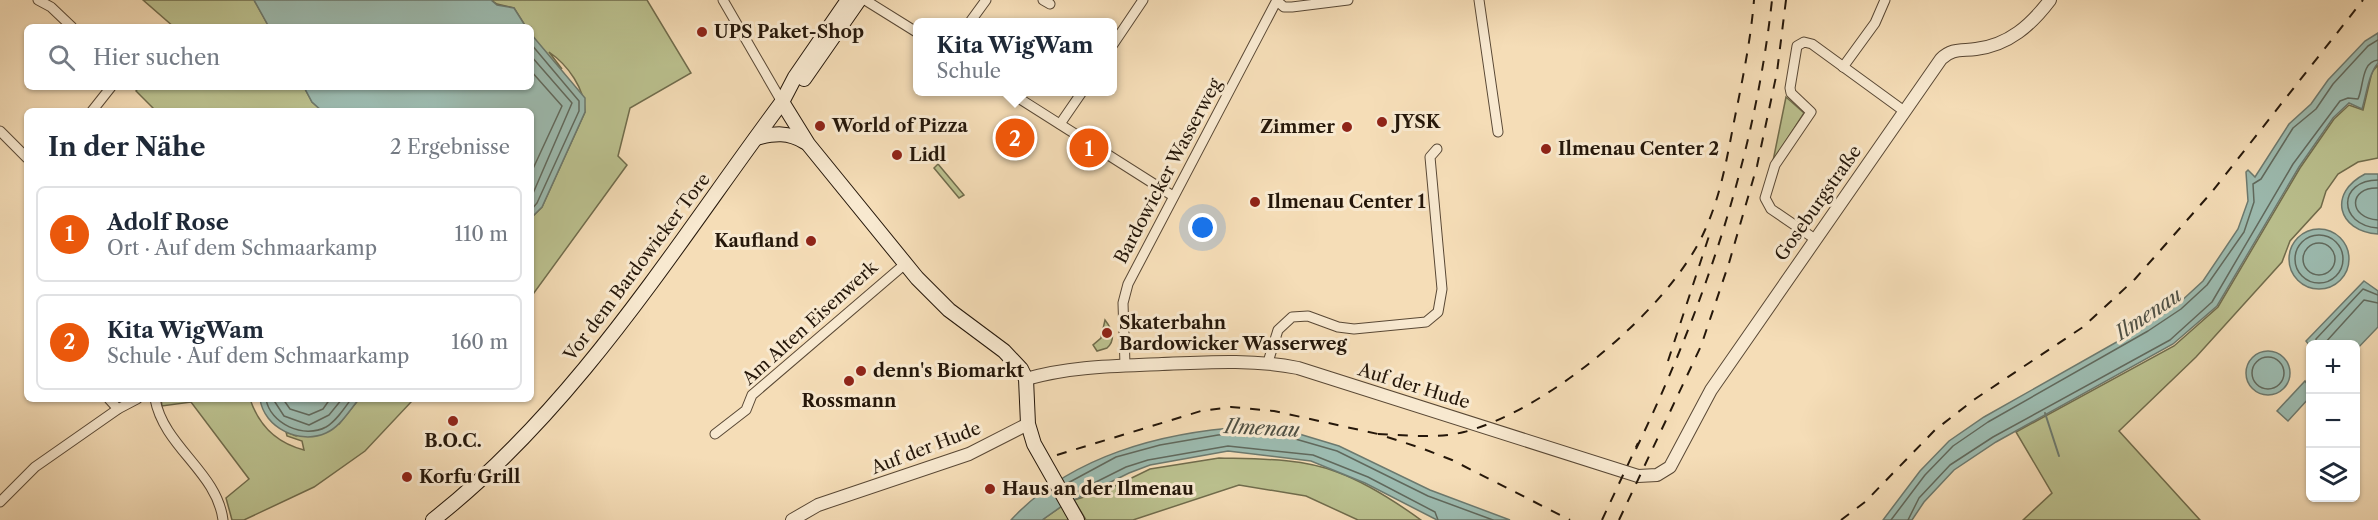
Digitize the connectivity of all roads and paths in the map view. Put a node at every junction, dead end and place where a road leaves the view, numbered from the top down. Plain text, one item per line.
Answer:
1 (38, 0) edge
2 (723, 0) edge
3 (848, 0) edge
4 (860, 0) edge
5 (866, 0) edge
6 (986, 0) edge
7 (1143, 0) edge
8 (1348, 0) edge
9 (1479, 0) edge
10 (1885, 0) edge
11 (2050, 0) edge
12 (1277, 1) edge
13 (973, 18) edge
14 (69, 24) edge
15 (913, 30) edge
16 (1117, 40) edge
17 (1843, 67) junction
18 (109, 90) edge
19 (1015, 96) edge
20 (1079, 96) edge
21 (782, 102) junction
22 (94, 108) edge
23 (1904, 111) junction
24 (1060, 124) junction
25 (0, 131) edge
26 (1498, 132) dead end
27 (756, 138) junction
28 (808, 144) junction
29 (1437, 149) dead end
30 (24, 155) edge
31 (1173, 196) junction
32 (1815, 239) junction
33 (905, 264) junction
34 (1268, 362) junction
35 (1125, 365) junction
36 (1026, 379) junction
37 (112, 402) edge
38 (131, 402) edge
39 (156, 402) edge
40 (118, 409) junction
41 (1028, 424) junction
42 (715, 434) dead end
43 (1657, 476) joint
44 (0, 502) edge
45 (223, 520) edge
46 (433, 520) edge
47 (792, 520) edge
48 (1077, 520) edge

1 - 14 street
2 - 21 street
3 - 21 main road, Vor dem Bardowicker Tore
4 - 21 main road, Vor dem Bardowicker Tore
5 - 15 street
6 - 13 street
7 - 16 street
8 - 12 street
9 - 26 street
10 - 17 street
11 - 23 street, Goseburgstraße
12 - 31 street, Bardowicker Wasserweg
17 - 23 street
17 - 32 street
18 - 22 street
19 - 24 street
20 - 24 street
21 - 27 main road, Vor dem Bardowicker Tore
21 - 28 main road, Am Alten Eisenwerk
23 - 32 street, Goseburgstraße
24 - 31 street
25 - 30 street
27 - 28 main road
27 - 46 main road, Vor dem Bardowicker Tore
28 - 33 main road, Am Alten Eisenwerk
29 - 34 street
31 - 35 street, Bardowicker Wasserweg
32 - 43 street, Goseburgstraße
33 - 36 main road, Am Alten Eisenwerk
33 - 42 street, Am Alten Eisenwerk
34 - 35 street, Auf der Hude
34 - 43 street, Auf der Hude
35 - 36 street, Auf der Hude
36 - 41 main road
37 - 40 street
38 - 40 street
39 - 45 street
40 - 44 street
41 - 47 street, Auf der Hude
41 - 48 main road

